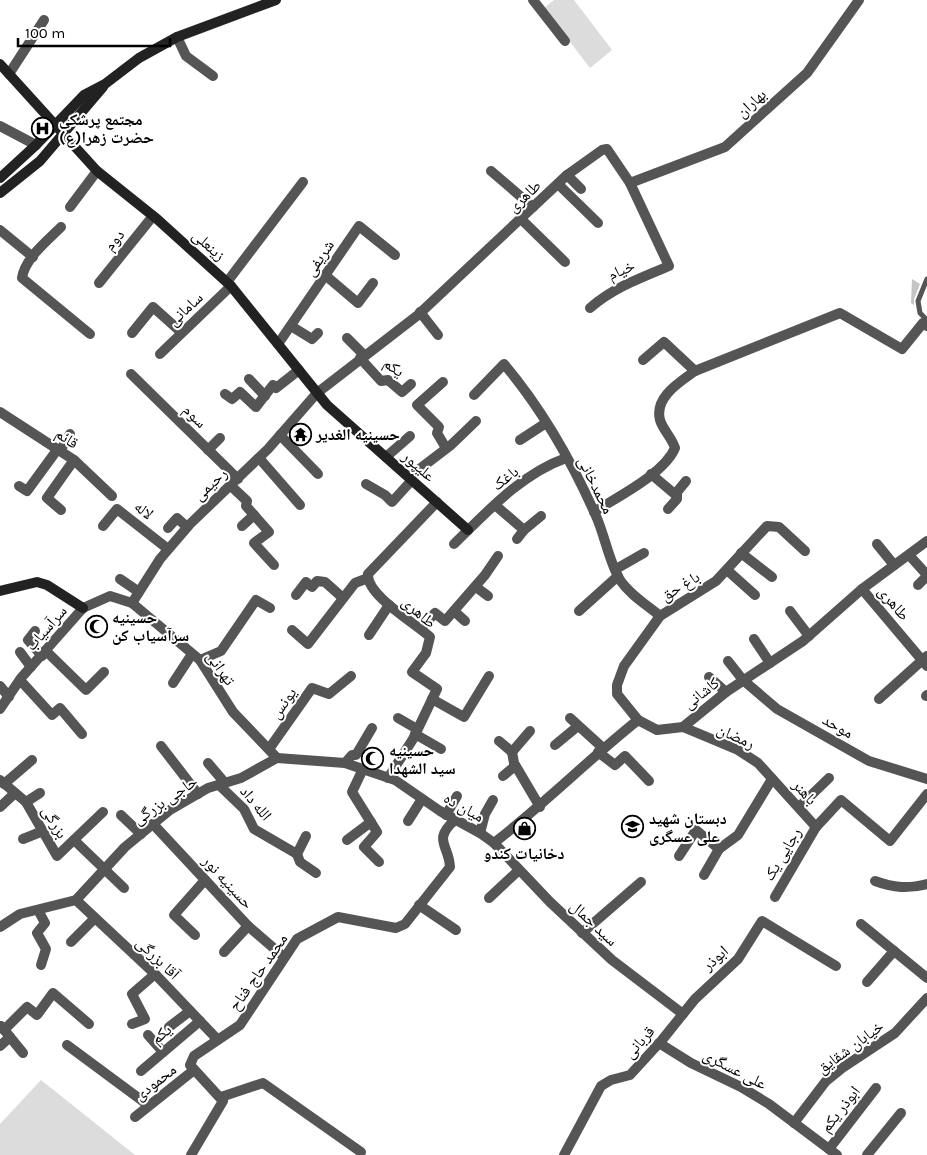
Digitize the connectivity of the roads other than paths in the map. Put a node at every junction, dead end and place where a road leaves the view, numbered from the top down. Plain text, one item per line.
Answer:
1 (533, 0) edge
2 (859, 0) edge
3 (273, 1) edge
4 (44, 20) dead end
5 (177, 37) junction
6 (565, 41) dead end
7 (0, 64) edge
8 (9, 74) junction
9 (213, 76) dead end
10 (105, 84) junction
11 (54, 124) junction
12 (0, 126) edge
13 (64, 134) junction
14 (36, 145) junction
15 (97, 171) junction
16 (491, 171) dead end
17 (567, 175) junction
18 (0, 178) edge
19 (303, 182) dead end
20 (630, 183) junction
21 (558, 184) junction
22 (581, 189) dead end
23 (0, 193) edge
24 (70, 207) dead end
25 (533, 207) junction
26 (153, 216) junction
27 (521, 219) junction
28 (598, 223) dead end
29 (61, 227) dead end
30 (1, 235) edge
31 (395, 255) dead end
32 (33, 257) junction
33 (565, 262) dead end
34 (669, 266) joint
35 (325, 276) junction
36 (927, 279) edge
37 (99, 283) dead end
38 (373, 283) dead end
39 (229, 284) junction
40 (590, 308) dead end
41 (420, 312) junction
42 (927, 320) edge
43 (291, 326) junction
44 (927, 326) edge
45 (181, 332) junction
46 (132, 333) dead end
47 (318, 333) dead end
48 (90, 334) dead end
49 (438, 335) dead end
50 (347, 338) dead end
51 (278, 344) junction
52 (160, 354) dead end
53 (362, 357) junction
54 (643, 360) dead end
55 (299, 370) junction
56 (695, 371) junction
57 (131, 374) dead end
58 (249, 379) dead end
59 (443, 382) dead end
60 (411, 384) dead end
61 (317, 393) junction
62 (225, 394) dead end
63 (474, 395) dead end
64 (265, 396) junction
65 (327, 405) joint
66 (0, 412) edge
67 (476, 421) dead end
68 (546, 423) junction
69 (70, 434) dead end
70 (280, 436) junction
71 (410, 436) dead end
72 (220, 438) dead end
73 (520, 440) dead end
74 (448, 447) junction
75 (58, 450) junction
76 (208, 450) junction
77 (259, 458) junction
78 (386, 458) junction
79 (566, 458) junction
80 (74, 460) junction
81 (318, 474) dead end
82 (651, 474) junction
83 (410, 479) junction
84 (686, 481) dead end
85 (234, 483) junction
86 (366, 484) dead end
87 (19, 486) dead end
88 (112, 496) dead end
89 (677, 496) junction
90 (436, 502) junction
91 (300, 505) dead end
92 (495, 505) junction
93 (668, 509) dead end
94 (61, 510) dead end
95 (594, 512) junction
96 (254, 514) junction
97 (541, 516) dead end
98 (103, 526) dead end
99 (242, 526) dead end
100 (187, 527) junction
101 (168, 528) dead end
102 (468, 530) junction
103 (524, 530) junction
104 (517, 539) dead end
105 (927, 541) edge
106 (454, 544) dead end
107 (877, 544) dead end
108 (168, 549) junction
109 (805, 551) dead end
110 (740, 552) junction
111 (644, 553) dead end
112 (909, 555) junction
113 (498, 556) dead end
114 (274, 565) dead end
115 (894, 565) junction
116 (727, 570) junction
117 (617, 572) junction
118 (927, 576) edge
119 (772, 577) dead end
120 (368, 578) junction
121 (120, 579) dead end
122 (918, 585) dead end
123 (476, 587) junction
124 (862, 588) junction
125 (0, 591) edge
126 (139, 592) junction
127 (755, 594) dead end
128 (296, 595) dead end
129 (488, 596) dead end
130 (343, 598) junction
131 (132, 603) junction
132 (389, 606) junction
133 (82, 608) junction
134 (270, 608) dead end
135 (454, 611) junction
136 (579, 611) dead end
137 (790, 611) dead end
138 (660, 616) junction
139 (464, 621) dead end
140 (421, 628) junction
141 (292, 630) dead end
142 (35, 631) dead end
143 (370, 635) dead end
144 (809, 636) junction
145 (754, 639) dead end
146 (20, 652) dead end
147 (44, 653) junction
148 (196, 657) junction
149 (925, 660) edge
150 (728, 661) dead end
151 (770, 663) junction
152 (31, 667) junction
153 (104, 672) dead end
154 (352, 676) dead end
155 (489, 676) dead end
156 (709, 676) dead end
157 (20, 680) junction
158 (742, 680) junction
159 (172, 683) dead end
160 (0, 686) edge
161 (726, 692) junction
162 (9, 697) junction
163 (432, 699) junction
164 (879, 699) dead end
165 (0, 709) edge
166 (398, 718) dead end
167 (570, 718) dead end
168 (638, 720) junction
169 (578, 726) junction
170 (683, 727) junction
171 (372, 728) dead end
172 (530, 731) dead end
173 (416, 732) junction
174 (82, 734) dead end
175 (499, 741) dead end
176 (555, 745) dead end
177 (162, 746) dead end
178 (269, 749) junction
179 (441, 749) dead end
180 (601, 750) junction
181 (512, 752) junction
182 (277, 758) junction
183 (32, 760) dead end
184 (208, 763) dead end
185 (345, 763) junction
186 (515, 766) junction
187 (363, 769) junction
188 (503, 776) dead end
189 (388, 778) junction
190 (829, 778) dead end
191 (772, 779) junction
192 (927, 779) edge
193 (649, 781) dead end
194 (2, 782) edge
195 (222, 784) junction
196 (15, 793) junction
197 (40, 793) dead end
198 (198, 794) junction
199 (927, 794) edge
200 (457, 796) dead end
201 (422, 799) junction
202 (493, 800) dead end
203 (26, 802) junction
204 (0, 807) edge
205 (540, 807) junction
206 (800, 807) junction
207 (103, 812) dead end
208 (120, 815) dead end
209 (451, 817) junction
210 (408, 821) dead end
211 (371, 822) junction
212 (153, 824) junction
213 (816, 827) junction
214 (43, 831) junction
215 (480, 833) junction
216 (141, 834) junction
217 (306, 836) dead end
218 (23, 839) dead end
219 (74, 840) junction
220 (348, 840) dead end
221 (494, 842) junction
222 (719, 849) junction
223 (297, 854) junction
224 (679, 856) dead end
225 (379, 862) dead end
226 (105, 868) junction
227 (519, 870) junction
228 (316, 873) dead end
229 (704, 875) dead end
230 (205, 880) junction
231 (875, 881) dead end
232 (641, 882) dead end
233 (927, 884) edge
234 (124, 888) dead end
235 (775, 897) dead end
236 (489, 898) dead end
237 (76, 900) junction
238 (419, 905) junction
239 (38, 910) junction
240 (95, 918) junction
241 (861, 924) dead end
242 (248, 926) junction
243 (0, 927) edge
244 (456, 930) dead end
245 (582, 933) junction
246 (195, 934) dead end
247 (71, 942) dead end
248 (894, 951) junction
249 (224, 952) dead end
250 (284, 956) junction
251 (41, 965) dead end
252 (836, 966) dead end
253 (155, 974) junction
254 (927, 978) edge
255 (867, 982) dead end
256 (927, 998) edge
257 (190, 1011) junction
258 (683, 1014) junction
259 (200, 1021) junction
260 (89, 1024) dead end
261 (132, 1024) dead end
262 (169, 1027) dead end
263 (5, 1031) edge
264 (148, 1035) dead end
265 (216, 1039) junction
266 (660, 1043) junction
267 (67, 1045) dead end
268 (0, 1046) edge
269 (163, 1052) junction
270 (22, 1053) dead end
271 (141, 1070) dead end
272 (194, 1070) junction
273 (876, 1088) dead end
274 (222, 1099) junction
275 (148, 1105) junction
276 (902, 1113) dead end
277 (134, 1117) dead end
278 (794, 1123) junction
279 (361, 1152) dead end
280 (833, 1152) edge
281 (191, 1155) edge
282 (564, 1155) edge
283 (866, 1155) edge

1 - 6 street
2 - 20 street, بهاران
3 - 5 street
4 - 8 street
5 - 9 street
5 - 10 street
7 - 8 street, زینعلی
8 - 11 street, زینعلی
10 - 11 street
10 - 13 street
11 - 13 street, زینعلی
11 - 14 street
12 - 14 street
13 - 15 street, زینعلی
13 - 23 street
14 - 18 street
15 - 24 street
15 - 26 street, زینعلی
16 - 25 street
17 - 20 street, طاهری
17 - 21 street, طاهری
17 - 22 street
19 - 39 street, سامانی
20 - 34 street, طاهری
21 - 25 street, طاهری
21 - 28 street
25 - 27 street, طاهری
26 - 37 street, دوم
26 - 39 street, زینعلی
27 - 33 street
27 - 41 street, طاهری
29 - 32 street
30 - 32 street
31 - 35 street, شریفی
32 - 48 street
34 - 40 street, خیام
35 - 38 street
35 - 43 street, شریفی
36 - 42 lane
39 - 45 street, سامانی
39 - 51 street, زینعلی
41 - 49 street
41 - 53 street, طاهری
43 - 47 street
43 - 51 street, شریفی
44 - 56 street
45 - 46 street
45 - 52 street, سامانی
50 - 53 street
51 - 55 street, زینعلی
53 - 60 street, یکم
53 - 61 street, طاهری
54 - 56 street
55 - 61 street, زینعلی
55 - 64 street
56 - 82 street
57 - 76 street, سوم
58 - 64 street
59 - 74 street
61 - 65 street, زینعلی
61 - 70 street, رحیمی
62 - 64 street
63 - 68 street, محمدخانی
65 - 78 street, علیپور
66 - 75 street, قائم
67 - 74 street
68 - 73 street
68 - 79 street, محمدخانی
69 - 75 street
70 - 77 street, رحیمی
70 - 81 street
71 - 78 street
72 - 76 street
74 - 83 street
75 - 80 street, قائم
75 - 87 street
76 - 85 street, سوم
77 - 85 street, رحیمی
77 - 91 street
78 - 83 street, علیپور
79 - 92 street, باغک
79 - 95 street, محمدخانی
80 - 88 street, قائم
80 - 94 street
82 - 89 street
82 - 95 street
83 - 86 street
83 - 90 street, علیپور
84 - 89 street
85 - 96 street, سوم
85 - 100 street, رحیمی
89 - 93 street
90 - 102 street, علیپور
90 - 120 street
92 - 102 street, باغک
92 - 103 street
95 - 117 street, محمدخانی
96 - 99 street
96 - 114 street, سوم
97 - 103 street
98 - 108 street, لاله
100 - 101 street
100 - 108 street, رحیمی
102 - 106 street, باغک
103 - 104 street
105 - 112 street, کاشانی
107 - 115 street
108 - 126 street, رحیمی
109 - 110 street, باغ حق
110 - 116 street, باغ حق
110 - 119 street
111 - 117 street
112 - 115 street, کاشانی
112 - 118 street
113 - 123 street
115 - 124 street, کاشانی
116 - 127 street
116 - 138 street, باغ حق
117 - 136 street
117 - 138 street, محمدخانی
118 - 122 street
120 - 130 street
120 - 132 street, طاهری
121 - 126 street
123 - 129 street
123 - 135 street
124 - 144 street, کاشانی
124 - 149 street, طاهری
125 - 133 street
126 - 131 street, رحیمی
128 - 130 street
130 - 141 street
131 - 133 street, سرآسیاب
131 - 148 street, تهرانی
132 - 140 street, طاهری
132 - 143 street
133 - 147 street, سرآسیاب
134 - 148 street
135 - 139 street
135 - 140 street
137 - 144 street
138 - 168 street, باغ حق
140 - 163 street, طاهری
142 - 147 street
144 - 151 street, کاشانی
145 - 151 street
146 - 152 street
147 - 152 street, سرآسیاب
147 - 153 street
148 - 159 street
148 - 178 street, تهرانی
149 - 164 street, طاهری
150 - 158 street, موحد
151 - 158 street, کاشانی
152 - 157 street, سرآسیاب
154 - 178 street, یونس
155 - 163 street
156 - 161 street
157 - 162 street, سرآسیاب
157 - 174 street
158 - 161 street, کاشانی
158 - 192 street, موحد
160 - 162 street
161 - 170 street, کاشانی
162 - 165 street, سرآسیاب
163 - 173 street
166 - 173 street
167 - 169 street
168 - 170 street, کاشانی
168 - 180 street
169 - 176 street
169 - 180 street
170 - 191 street, رمضان
171 - 185 street
172 - 181 street
173 - 179 street
173 - 189 street
175 - 181 street
177 - 198 street
178 - 182 street, تهرانی
180 - 193 street
180 - 205 street
181 - 186 street
182 - 185 street, میان ده
182 - 195 street, حاجی بزرگی
183 - 194 street
184 - 195 street, الله داد
185 - 187 street, میان ده
186 - 188 street
186 - 205 street
187 - 189 street, میان ده
187 - 211 street
189 - 201 street, میان ده
190 - 206 street
191 - 206 street, باهنر
191 - 222 street
194 - 196 street, بزرگی
195 - 198 street, حاجی بزرگی
195 - 223 street, الله داد
196 - 203 street, بزرگی
196 - 204 street
197 - 203 street
198 - 212 street, حاجی بزرگی
199 - 213 street, رجایی یک
200 - 209 street
201 - 209 street, میان ده
201 - 210 street
202 - 215 street
203 - 214 street, بزرگی
205 - 221 street
206 - 213 street, باهنر
207 - 219 street
208 - 216 street
209 - 215 street, میان ده
209 - 238 street, محمد حاج فناح
211 - 220 street
211 - 225 street
212 - 216 street, حاجی بزرگی
212 - 230 street, حسینیه نور
213 - 235 street, رجایی یک
214 - 218 street
214 - 219 street, بزرگی
215 - 221 street, میان ده
216 - 226 street, حاجی بزرگی
217 - 223 street
219 - 226 street, بزرگی
221 - 227 street, سید جمال
222 - 224 street
222 - 229 street
223 - 228 street, الله داد
226 - 234 street, بزرگی
226 - 237 street, حاجی بزرگی
227 - 236 street
227 - 245 street, سید جمال
230 - 242 street, حسینیه نور
230 - 246 street
231 - 233 street
232 - 245 street
237 - 239 street
237 - 240 street, آقا بزرگی
238 - 244 street
238 - 250 street, محمد حاج فناح
239 - 243 street
239 - 251 street
240 - 247 street
240 - 253 street, آقا بزرگی
241 - 248 street
242 - 249 street
242 - 250 street, حسینیه نور
245 - 258 street, سید جمال
248 - 254 street
248 - 255 street
250 - 265 street, محمد حاج فناح
252 - 258 street, ابوذر
253 - 257 street, آقا بزرگی
253 - 261 street
256 - 278 street, خیابان شقایق
257 - 259 street, آقا بزرگی
257 - 262 street
258 - 266 street, قربانی
259 - 265 street, آقا بزرگی
259 - 269 street, یکم
260 - 263 street
263 - 268 street
263 - 270 street
264 - 269 street
265 - 272 street, محمد حاج فناح
266 - 278 street, علی عسگری
266 - 282 street, قربانی
267 - 275 street
269 - 271 street, یکم
272 - 274 street
272 - 275 street, محمودی
273 - 280 street, ابوذر یکم
274 - 279 street
274 - 281 street
275 - 277 street, محمودی
276 - 283 street
278 - 280 street

